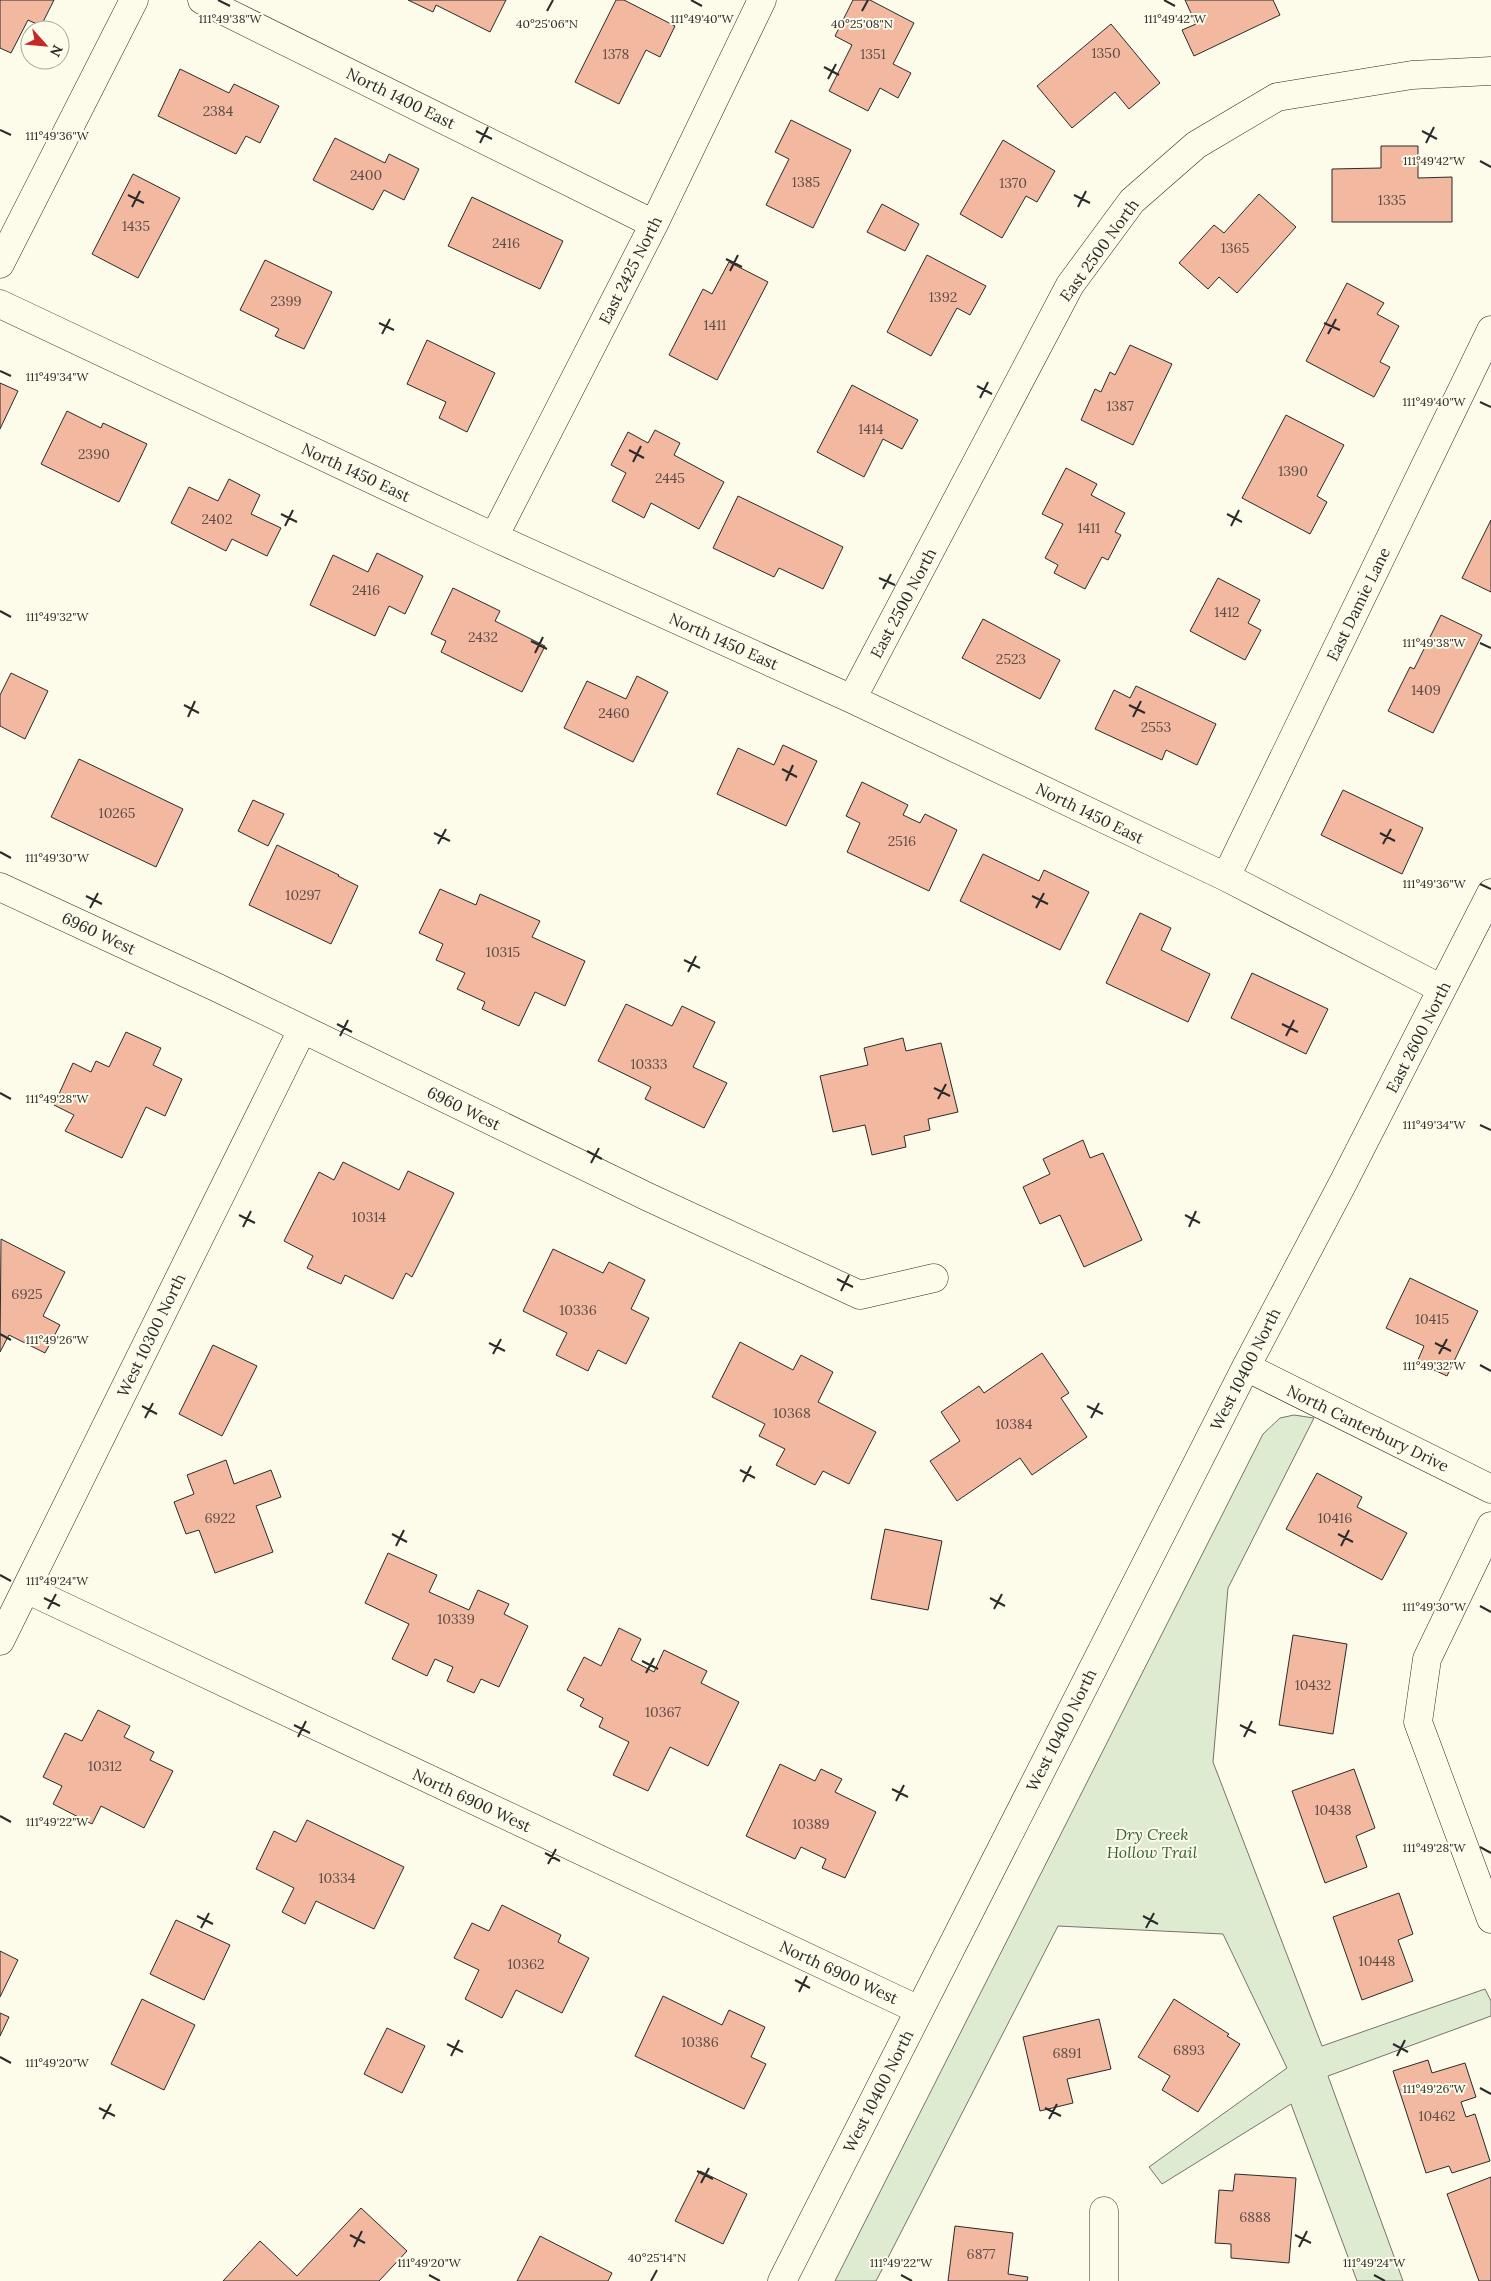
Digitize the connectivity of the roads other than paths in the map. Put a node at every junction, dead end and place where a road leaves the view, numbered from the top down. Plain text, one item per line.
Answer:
1 (134, 0) edge
2 (202, 0) edge
3 (762, 0) edge
4 (1491, 71) edge
5 (654, 224) junction
6 (0, 264) edge
7 (0, 304) edge
8 (1491, 330) edge
9 (494, 538) junction
10 (852, 699) junction
11 (1226, 878) junction
12 (0, 887) edge
13 (1491, 892) edge
14 (1442, 990) junction
15 (302, 1030) junction
16 (1344, 1181) joint
17 (934, 1278) dead end
18 (1246, 1367) junction
19 (1491, 1489) edge
20 (1491, 1526) edge
21 (26, 1589) junction
22 (0, 1641) edge
23 (1491, 1919) edge
24 (919, 2010) junction
25 (1104, 2211) dead end
26 (782, 2281) edge
27 (1104, 2281) edge

1 - 6 street
2 - 5 street, North 1400 East
3 - 5 street, East 2425 North
4 - 10 street, East 2500 North
5 - 9 street, East 2425 North
7 - 9 street, North 1450 East
8 - 11 street, East Damie Lane
9 - 10 street, North 1450 East
10 - 11 street, North 1450 East
11 - 14 street, North 1450 East
12 - 15 street, 6960 West
13 - 14 street, East 2600 North
14 - 16 street, East 2600 North
15 - 17 street, 6960 West
15 - 21 street, West 10300 North
16 - 18 street, West 10400 North
18 - 19 street, North Canterbury Drive
18 - 24 street, West 10400 North
20 - 23 street
21 - 22 street, West 10300 North
21 - 24 street, North 6900 West
24 - 26 street, West 10400 North
25 - 27 street

